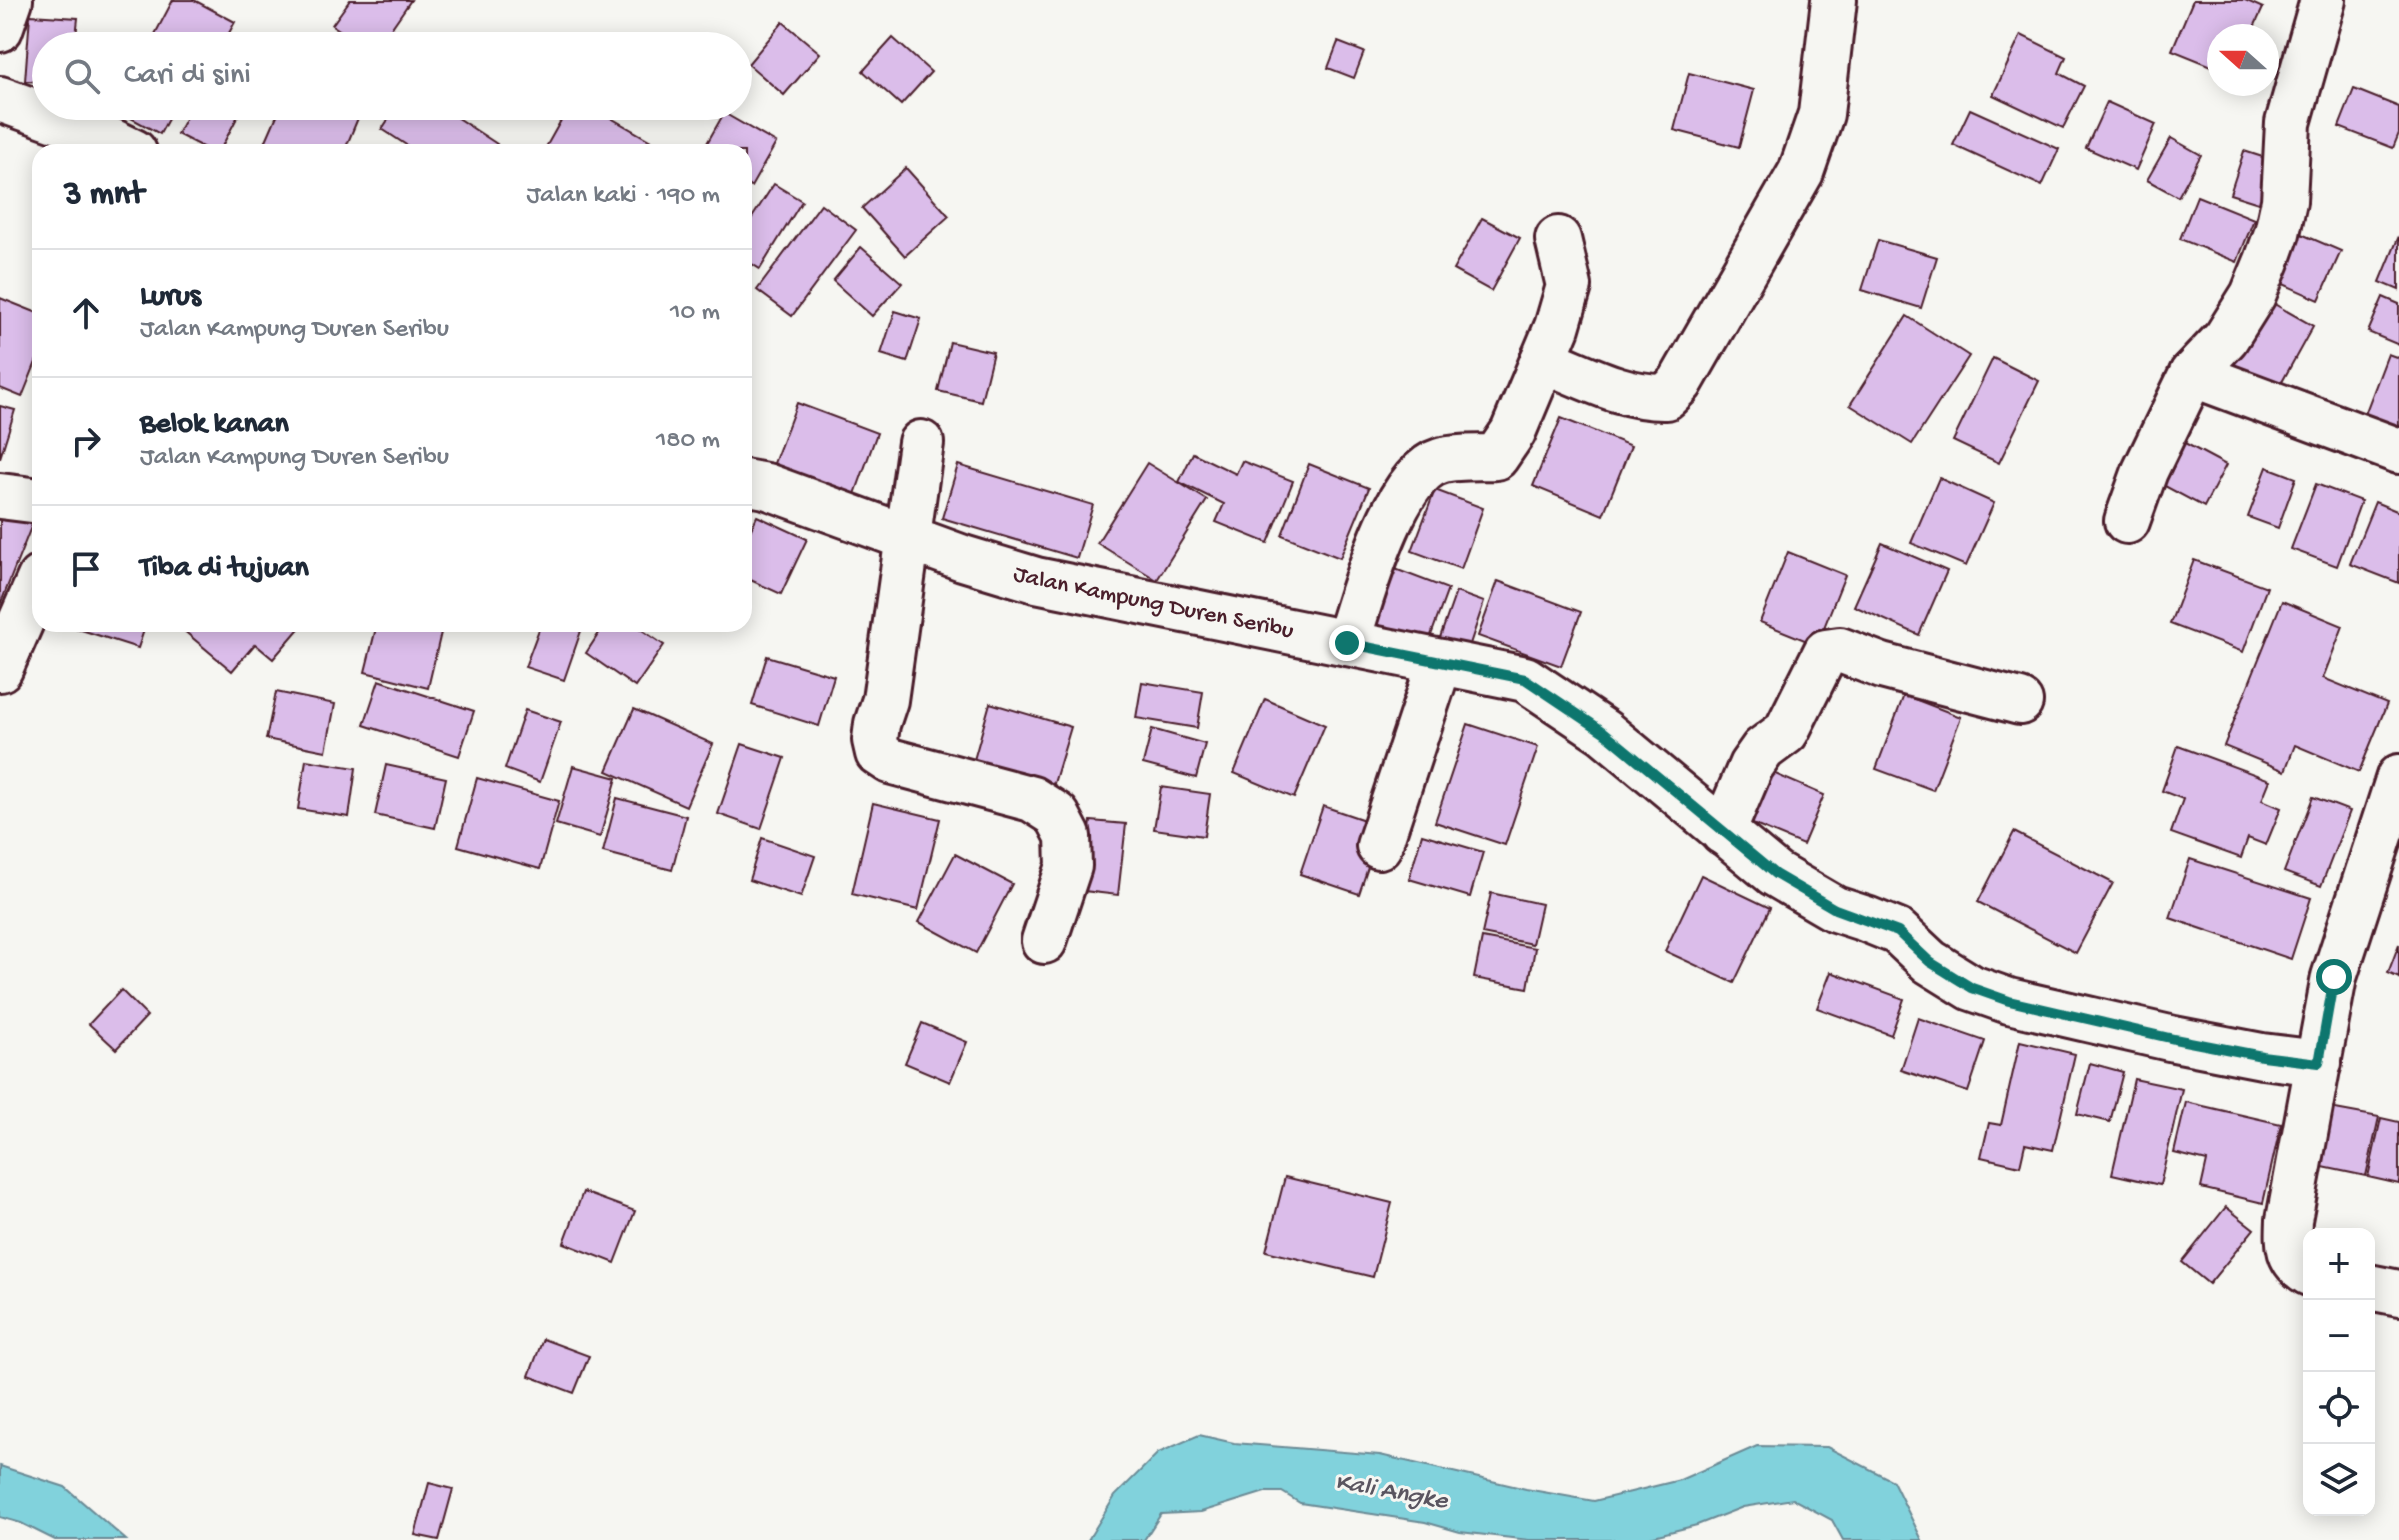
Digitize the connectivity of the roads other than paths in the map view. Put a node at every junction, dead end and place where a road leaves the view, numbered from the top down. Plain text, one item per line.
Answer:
1 (10, 0) edge
2 (1834, 0) edge
3 (2323, 0) edge
4 (0, 29) edge
5 (0, 99) edge
6 (32, 110) edge
7 (59, 120) edge
8 (118, 144) edge
9 (1558, 239) dead end
10 (1543, 360) junction
11 (2192, 374) junction
12 (921, 443) dead end
13 (2399, 451) edge
14 (752, 483) edge
15 (0, 496) edge
16 (32, 500) edge
17 (2127, 521) dead end
18 (909, 537) junction
19 (32, 596) edge
20 (1347, 643) junction
21 (1440, 662) junction
22 (0, 669) edge
23 (2020, 702) dead end
24 (2398, 785) edge
25 (1723, 832) junction
26 (1379, 846) dead end
27 (1044, 941) dead end
28 (2319, 1063) junction
29 (2303, 1269) edge
30 (2375, 1288) edge
31 (2399, 1293) edge

1 - 4 street
2 - 10 street
3 - 11 street
5 - 6 street
7 - 8 street
9 - 10 street
10 - 20 street
11 - 13 street
11 - 17 street
12 - 18 street
14 - 18 street, Jalan Kampung Duren Seribu
15 - 16 street
18 - 20 street, Jalan Kampung Duren Seribu
18 - 27 street
19 - 22 street
20 - 21 street, Jalan Kampung Duren Seribu
21 - 25 street, Jalan Kampung Duren Seribu
21 - 26 street
23 - 25 street
24 - 28 street
25 - 28 street, Jalan Kampung Duren Seribu
28 - 29 street
30 - 31 street

